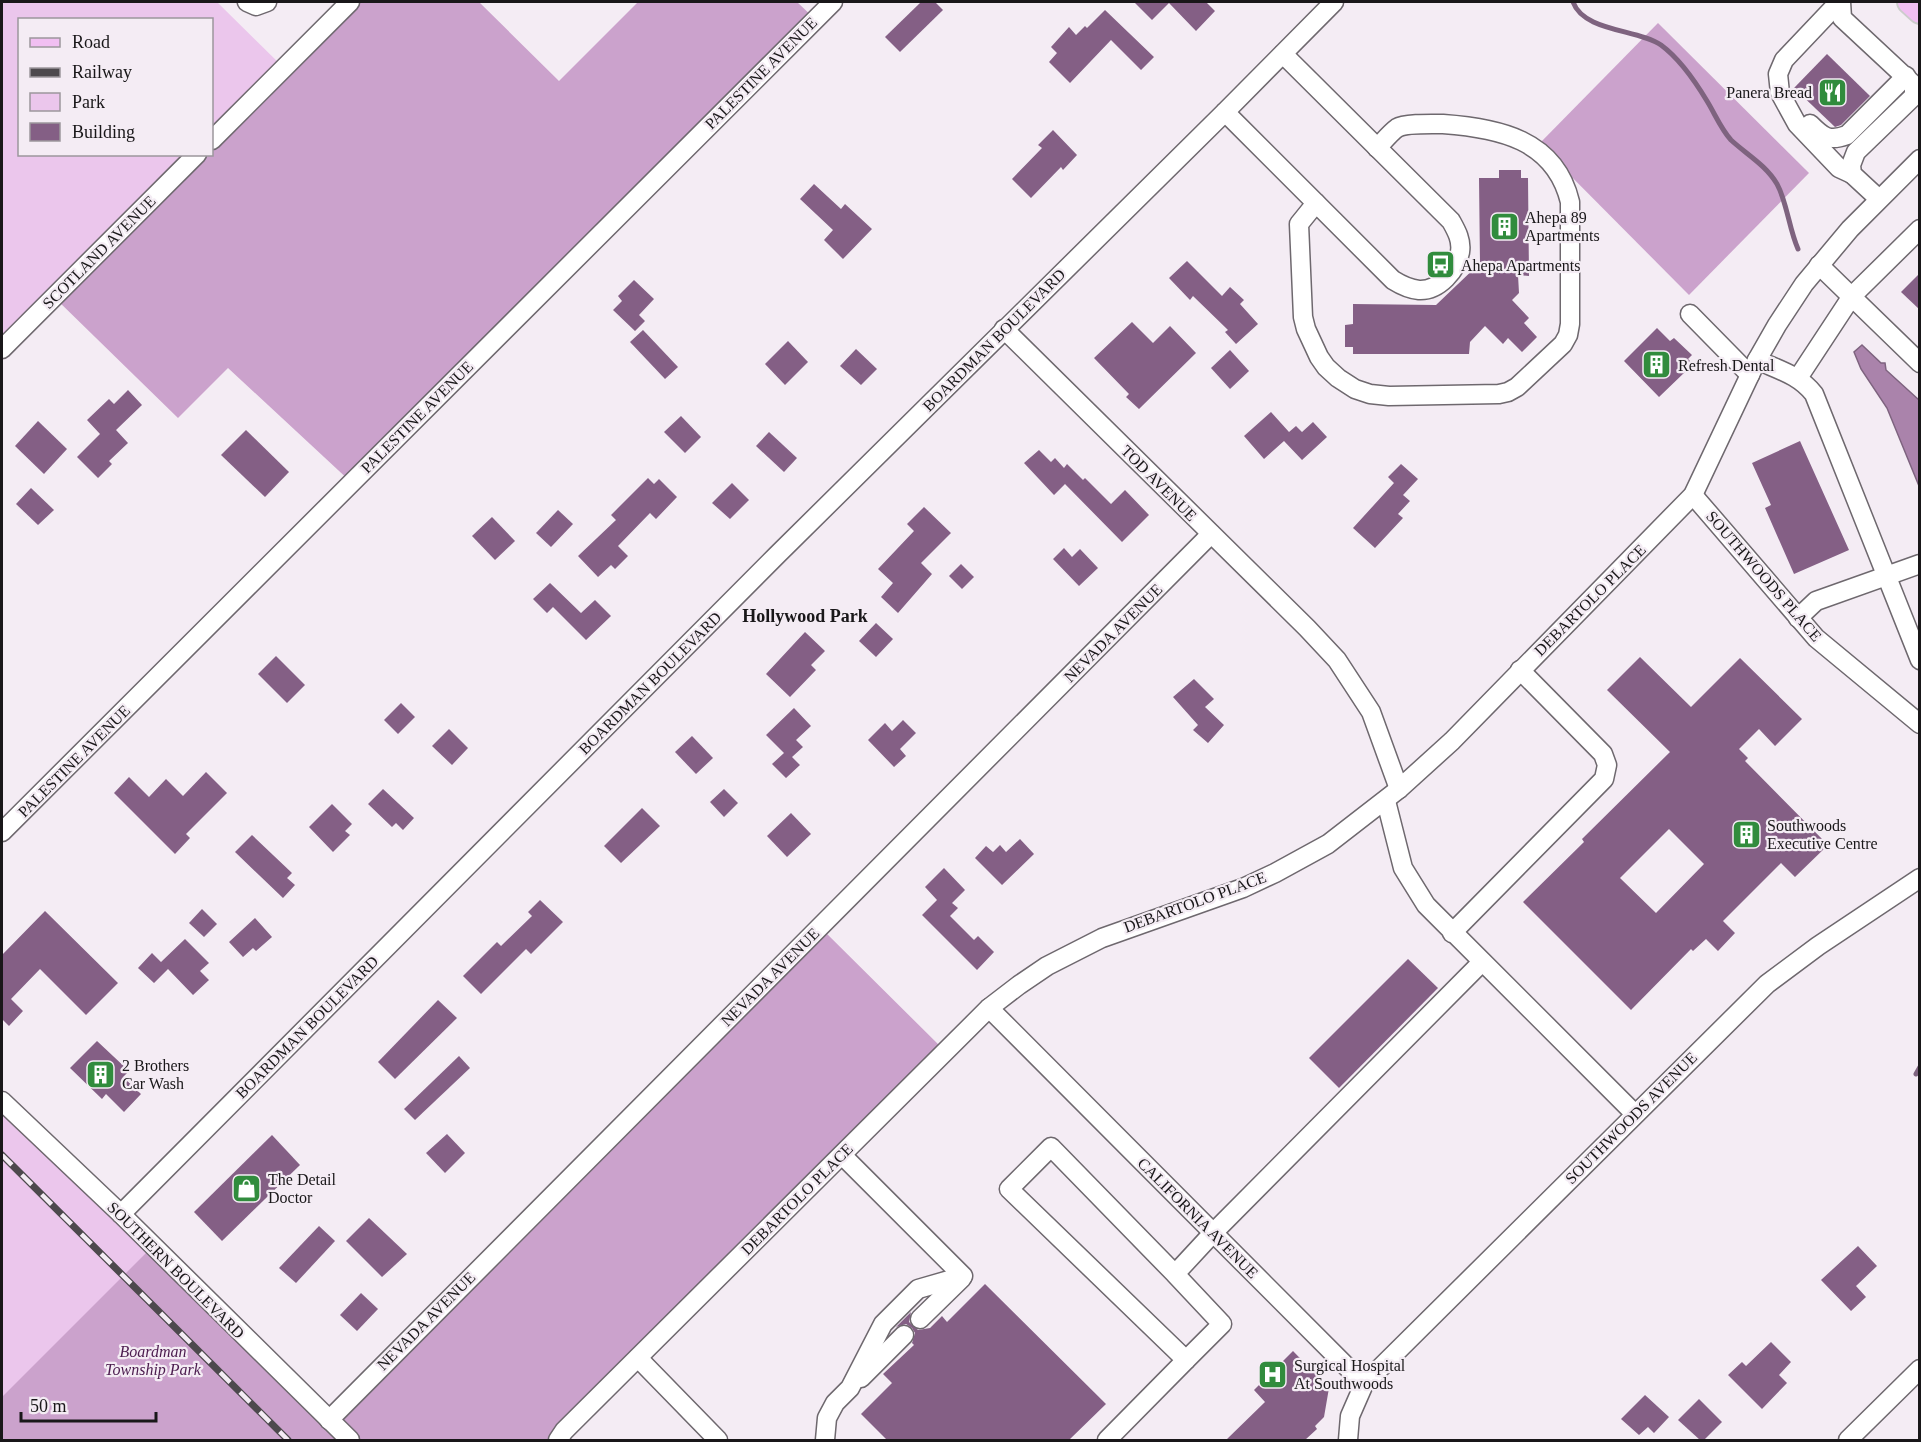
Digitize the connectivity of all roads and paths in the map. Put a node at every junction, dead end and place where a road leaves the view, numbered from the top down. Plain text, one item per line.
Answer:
1 (247, 2) edge
2 (267, 2) edge
3 (350, 2) edge
4 (832, 2) edge
5 (1334, 2) edge
6 (1840, 2) edge
7 (1909, 2) edge
8 (1920, 12) edge
9 (1283, 54) junction
10 (1905, 76) junction
11 (1225, 112) junction
12 (1794, 116) junction
13 (213, 139) edge
14 (1377, 148) junction
15 (195, 156) edge
16 (1920, 159) edge
17 (1852, 174) junction
18 (1879, 200) junction
19 (1316, 203) junction
20 (1920, 229) edge
21 (1819, 265) junction
22 (1852, 296) junction
23 (1689, 314) dead end
24 (1004, 329) junction
25 (2, 349) edge
26 (1920, 363) edge
27 (1754, 368) junction
28 (1798, 378) junction
29 (1693, 495) junction
30 (1211, 534) junction
31 (1920, 564) edge
32 (1885, 575) junction
33 (1798, 618) junction
34 (1920, 660) edge
35 (1520, 670) junction
36 (1920, 724) edge
37 (1393, 795) junction
38 (2, 832) edge
39 (1920, 879) edge
40 (1452, 933) junction
41 (1482, 962) junction
42 (989, 1008) junction
43 (2, 1101) edge
44 (1635, 1113) junction
45 (842, 1155) junction
46 (121, 1214) junction
47 (1213, 1233) junction
48 (1175, 1274) junction
49 (963, 1276) junction
50 (920, 1319) dead end
51 (904, 1335) dead end
52 (638, 1358) junction
53 (1186, 1360) junction
54 (1920, 1369) edge
55 (1364, 1384) junction
56 (850, 1388) junction
57 (329, 1420) junction
58 (824, 1439) edge
59 (350, 1440) edge
60 (558, 1440) edge
61 (718, 1440) edge
62 (1107, 1440) edge
63 (1348, 1440) edge
64 (1848, 1440) edge

1 - 2 street
3 - 13 street
4 - 38 street, PALESTINE AVENUE
5 - 9 street, BOARDMAN BOULEVARD
6 - 10 street
6 - 12 street
7 - 8 main road
9 - 11 street, BOARDMAN BOULEVARD
9 - 14 street
10 - 12 street
10 - 17 street
11 - 19 street
11 - 24 street, BOARDMAN BOULEVARD
12 - 17 street
14 - 19 street
14 - 19 street
15 - 25 street, SCOTLAND AVENUE
16 - 18 street, DEBARTOLO PLACE
17 - 18 street
18 - 21 street, DEBARTOLO PLACE
20 - 22 street
21 - 22 street
21 - 27 street, DEBARTOLO PLACE
22 - 26 street
22 - 28 street
23 - 27 street
24 - 30 street, TOD AVENUE
24 - 46 street, BOARDMAN BOULEVARD
27 - 28 street
27 - 29 street, DEBARTOLO PLACE
28 - 32 street
29 - 33 street, SOUTHWOODS PLACE
29 - 35 street, DEBARTOLO PLACE
30 - 37 street, TOD AVENUE
30 - 57 street, NEVADA AVENUE
31 - 32 street
32 - 33 street
32 - 34 street
33 - 36 street, SOUTHWOODS PLACE
35 - 37 street, DEBARTOLO PLACE
35 - 40 street
37 - 40 street, TOD AVENUE
37 - 42 street, DEBARTOLO PLACE
39 - 44 street, SOUTHWOODS AVENUE
40 - 41 street, TOD AVENUE
41 - 44 street, TOD AVENUE
41 - 47 street
42 - 45 street, DEBARTOLO PLACE
42 - 47 street, CALIFORNIA AVENUE
43 - 46 street, SOUTHERN BOULEVARD
44 - 55 street, SOUTHWOODS AVENUE
45 - 49 street
45 - 52 street, DEBARTOLO PLACE
46 - 57 street, SOUTHERN BOULEVARD
47 - 48 street
47 - 55 street, CALIFORNIA AVENUE
48 - 53 street
48 - 53 street
49 - 50 street
49 - 56 street
51 - 56 street
52 - 60 street, DEBARTOLO PLACE
52 - 61 street
53 - 62 street
54 - 64 street
55 - 63 street
56 - 58 street
57 - 59 street, SOUTHERN BOULEVARD

